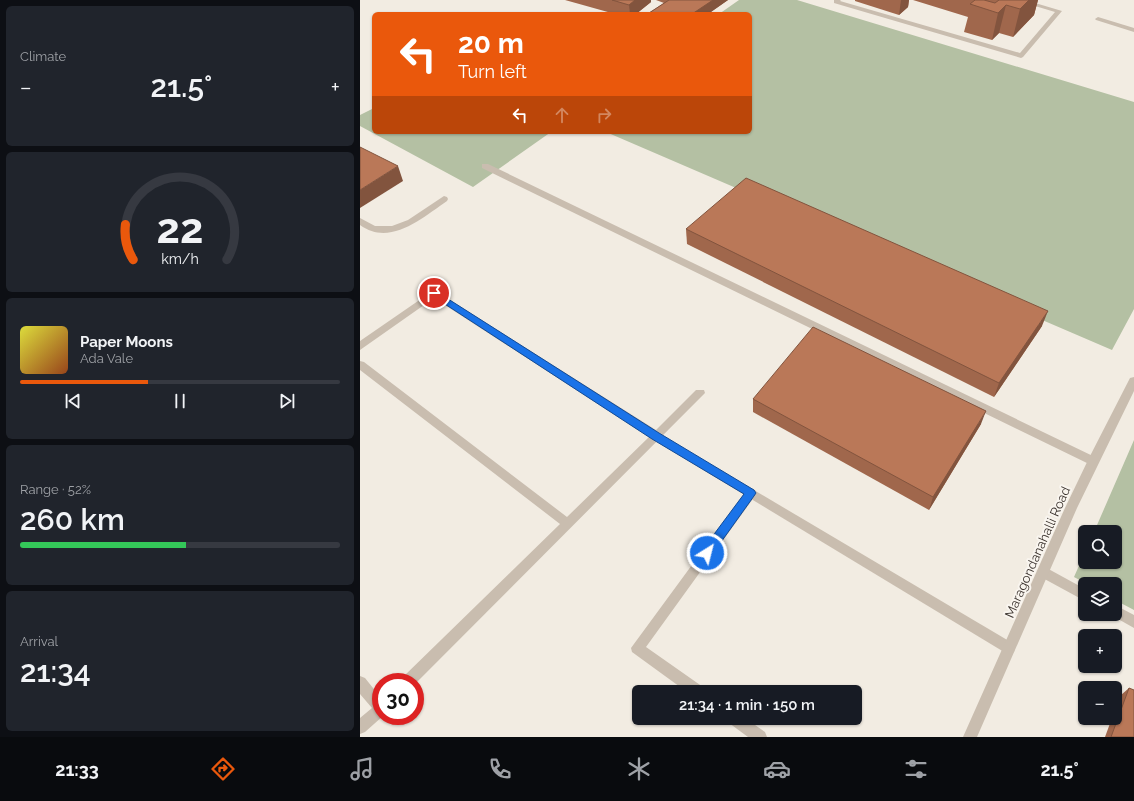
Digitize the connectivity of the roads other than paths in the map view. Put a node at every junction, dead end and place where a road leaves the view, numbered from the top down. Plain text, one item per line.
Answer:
1 (838, 0) edge
2 (1018, 0) edge
3 (1098, 19) dead end
4 (1134, 30) edge
5 (485, 166) dead end
6 (444, 199) dead end
7 (360, 221) edge
8 (360, 346) edge
9 (360, 365) edge
10 (1134, 380) edge
11 (700, 393) dead end
12 (656, 436) junction
13 (1093, 461) junction
14 (751, 493) junction
15 (568, 524) junction
16 (1043, 572) junction
17 (1078, 591) edge
18 (1122, 615) edge
19 (1134, 622) edge
20 (1009, 648) junction
21 (417, 673) edge
22 (360, 683) edge
23 (688, 685) edge
24 (372, 698) edge
25 (372, 717) edge
26 (744, 725) edge
27 (360, 727) edge
28 (760, 737) edge
29 (970, 737) edge

1 - 2 street
3 - 4 street
5 - 13 street
6 - 7 street
8 - 12 street
9 - 15 street
10 - 13 street, Maragondanahalli Road
11 - 12 street
12 - 14 street
12 - 15 street
13 - 16 street, Maragondanahalli Road
14 - 20 street
14 - 23 street
15 - 21 street
16 - 17 street
16 - 20 street, Maragondanahalli Road
18 - 19 street
20 - 29 street, Maragondanahalli Road
22 - 24 street
25 - 27 street
26 - 28 street

